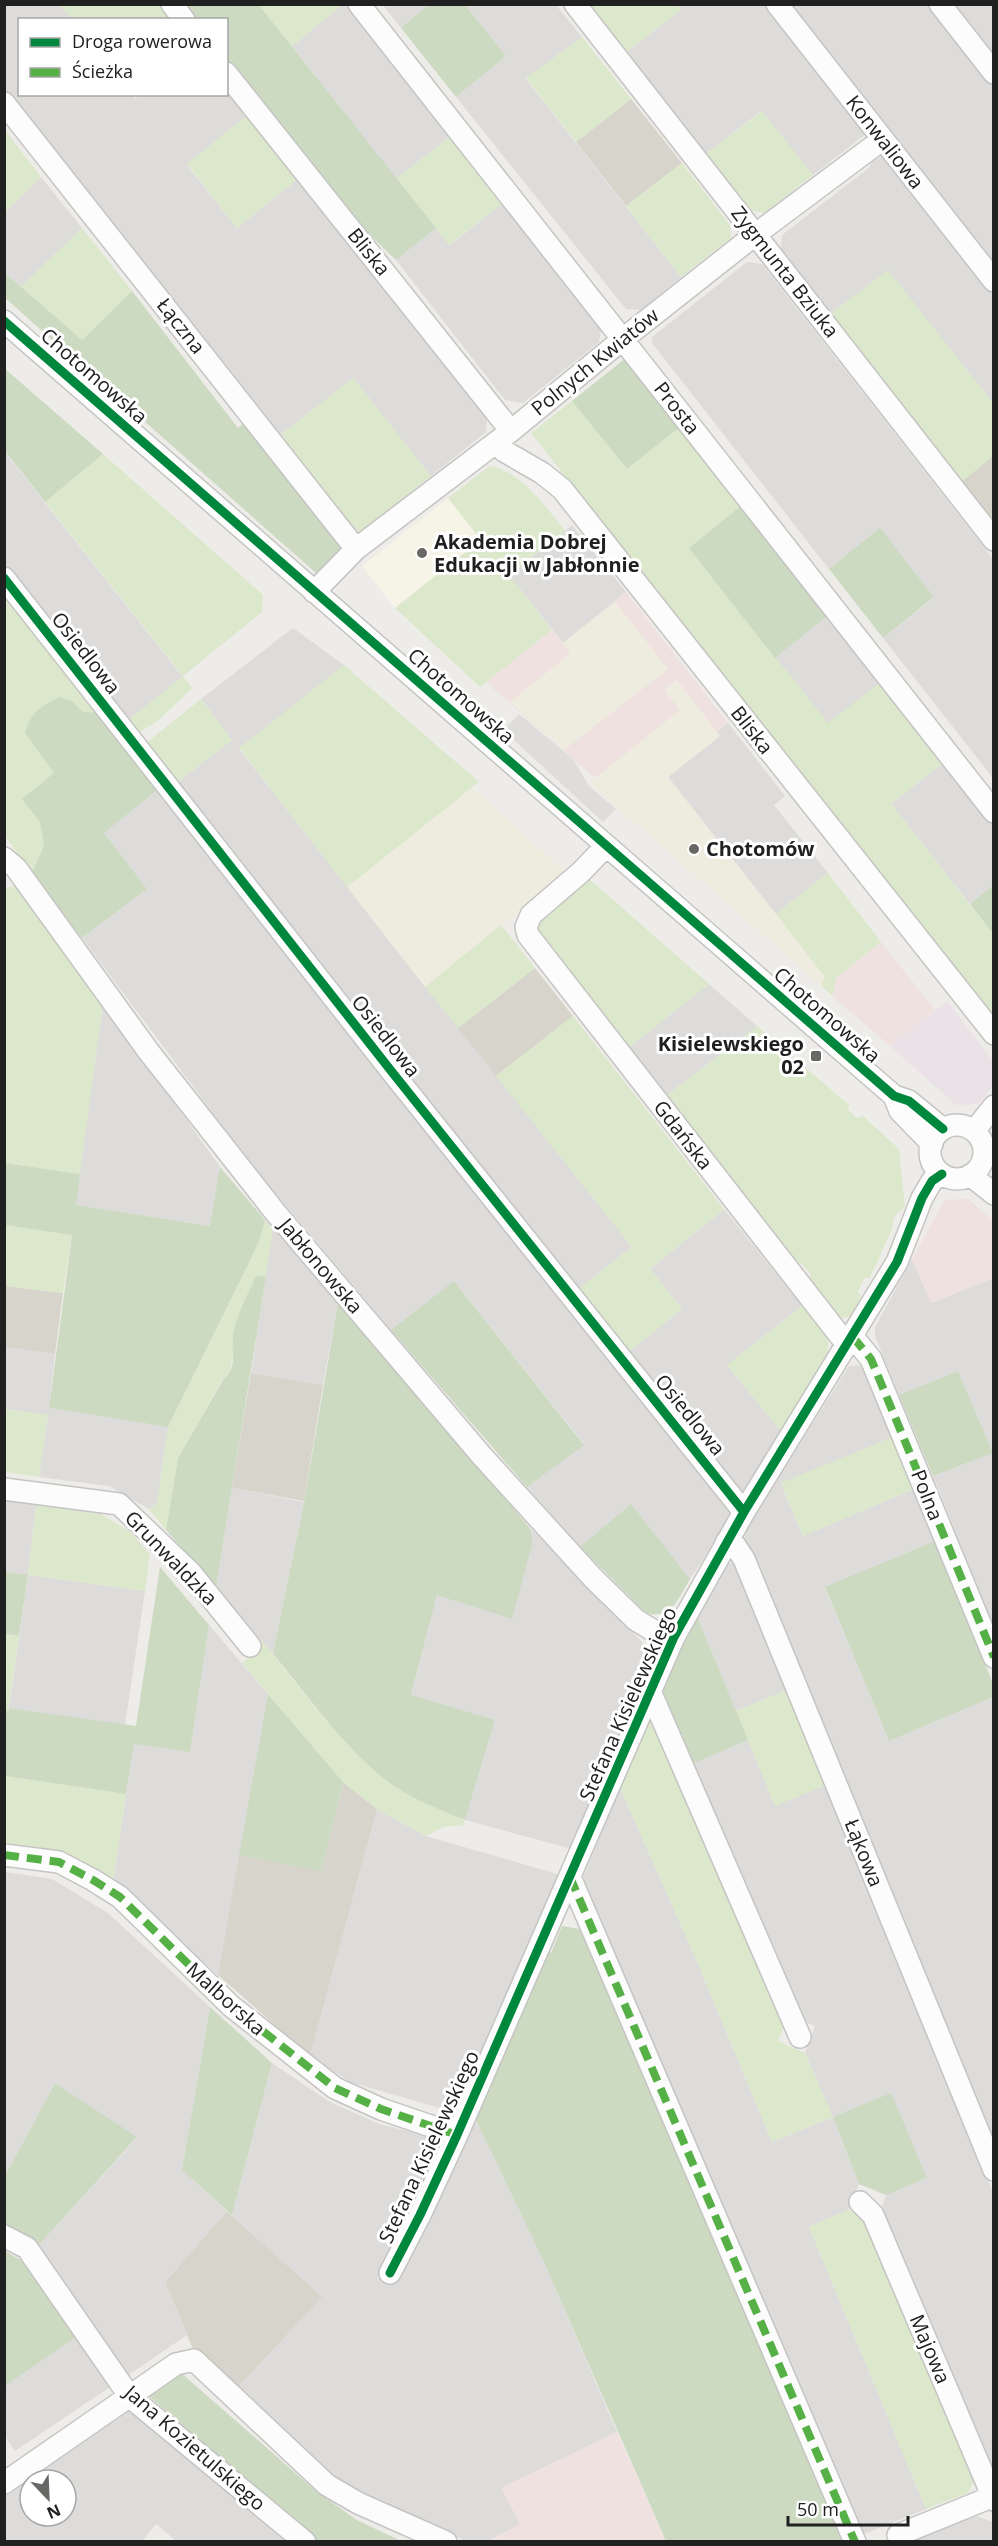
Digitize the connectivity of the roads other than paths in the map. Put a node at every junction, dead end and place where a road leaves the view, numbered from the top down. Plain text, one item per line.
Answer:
1 (172, 4) edge
2 (359, 4) edge
3 (574, 4) edge
4 (777, 4) edge
5 (940, 4) edge
6 (182, 18) edge
7 (993, 73) edge
8 (228, 76) edge
9 (4, 104) edge
10 (883, 139) junction
11 (756, 234) junction
12 (993, 280) edge
13 (4, 321) edge
14 (623, 339) junction
15 (504, 437) junction
16 (993, 540) edge
17 (357, 549) junction
18 (4, 578) edge
19 (314, 592) junction
20 (993, 812) edge
21 (606, 846) junction
22 (4, 858) edge
23 (993, 1034) edge
24 (993, 1106) edge
25 (974, 1131) junction
26 (938, 1136) junction
27 (982, 1169) edge
28 (942, 1173) junction
29 (993, 1194) edge
30 (850, 1341) junction
31 (4, 1490) edge
32 (744, 1512) junction
33 (727, 1541) junction
34 (674, 1637) junction
35 (250, 1646) dead end
36 (993, 1657) edge
37 (650, 1691) junction
38 (4, 1855) edge
39 (570, 1877) junction
40 (800, 2037) dead end
41 (457, 2135) junction
42 (993, 2170) edge
43 (860, 2202) dead end
44 (4, 2236) edge
45 (390, 2273) dead end
46 (130, 2397) junction
47 (4, 2482) edge
48 (993, 2497) edge
49 (898, 2535) dead end
50 (304, 2541) edge
51 (446, 2541) edge
52 (855, 2541) edge

1 - 6 street
2 - 14 street, Prosta
3 - 11 street, Zygmunta Bziuka
4 - 10 street, Konwaliowa
5 - 7 street
8 - 15 street, Bliska
9 - 17 street, Łączna
10 - 11 street, Polnych Kwiatów
10 - 12 street, Konwaliowa
11 - 14 street, Polnych Kwiatów
11 - 16 street, Zygmunta Bziuka
13 - 19 street, Chotomowska
14 - 15 street, Polnych Kwiatów
14 - 20 street, Prosta
15 - 17 street, Polnych Kwiatów
15 - 23 street, Bliska
17 - 19 street, Polnych Kwiatów
18 - 32 street, Osiedlowa
19 - 21 street, Chotomowska
21 - 26 street, Chotomowska
21 - 30 street, Gdańska
22 - 34 street, Jabłonowska
24 - 25 street
25 - 26 street
25 - 27 street
26 - 28 street
27 - 28 street
27 - 29 street
28 - 30 street, Stefana Kisielewskiego
30 - 32 street, Stefana Kisielewskiego
30 - 36 street, Polna
31 - 35 street, Grunwaldzka
32 - 33 street, Stefana Kisielewskiego
33 - 34 street, Stefana Kisielewskiego
33 - 42 street, Łąkowa
34 - 37 street, Stefana Kisielewskiego
37 - 39 street, Stefana Kisielewskiego
37 - 40 street
38 - 41 street, Malborska
39 - 41 street, Stefana Kisielewskiego
39 - 52 street
41 - 45 street, Stefana Kisielewskiego
43 - 48 street, Majowa
44 - 46 street, Jana Kozietulskiego
46 - 47 street
46 - 50 street, Jana Kozietulskiego
46 - 51 street
48 - 49 street

